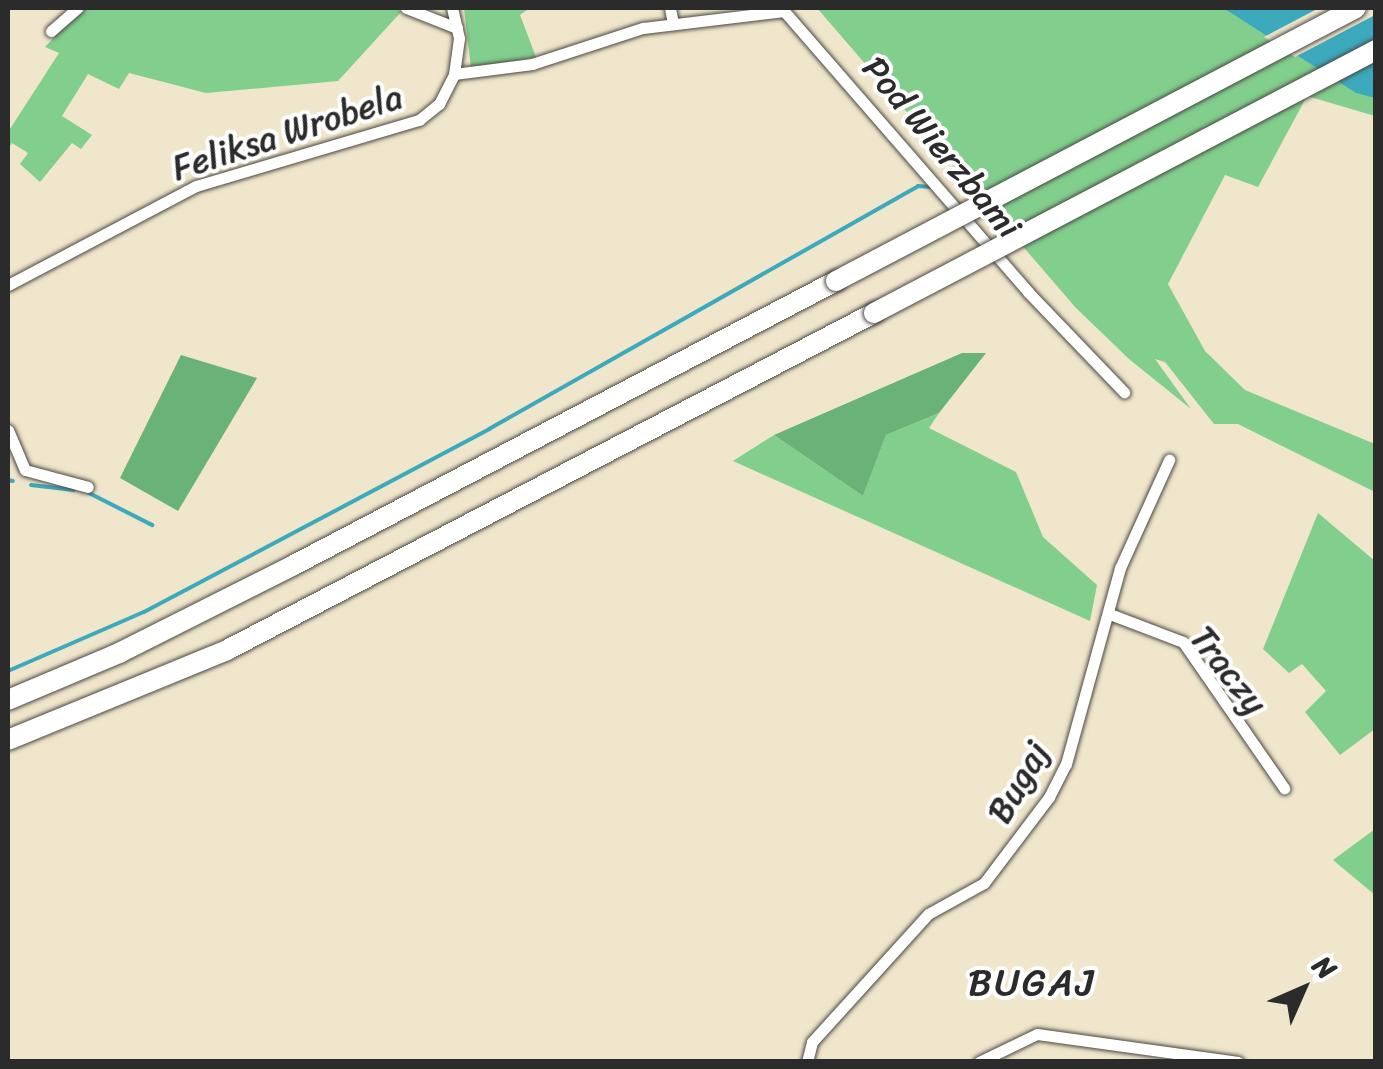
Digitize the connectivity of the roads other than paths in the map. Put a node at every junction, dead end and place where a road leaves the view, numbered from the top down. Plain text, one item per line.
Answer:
1 (77, 8) edge
2 (406, 8) edge
3 (452, 8) edge
4 (670, 8) edge
5 (1356, 8) edge
6 (672, 23) junction
7 (456, 28) junction
8 (51, 31) dead end
9 (1376, 50) edge
10 (454, 74) junction
11 (8, 285) edge
12 (1124, 392) dead end
13 (8, 430) edge
14 (1169, 460) dead end
15 (88, 486) dead end
16 (1110, 614) junction
17 (8, 700) edge
18 (8, 740) edge
19 (1284, 788) dead end
20 (807, 1062) edge
21 (979, 1062) edge
22 (1238, 1062) edge

1 - 8 street
2 - 7 street
3 - 7 street
4 - 6 street
5 - 17 highway, bridge
6 - 10 street, Pod Wierzbami
6 - 12 street, Pod Wierzbami
7 - 10 street
9 - 18 highway, bridge
10 - 11 street, Feliksa Wrobela
13 - 15 street
14 - 16 street, Bugaj
16 - 19 street, Traczy
16 - 20 street, Bugaj
21 - 22 street

